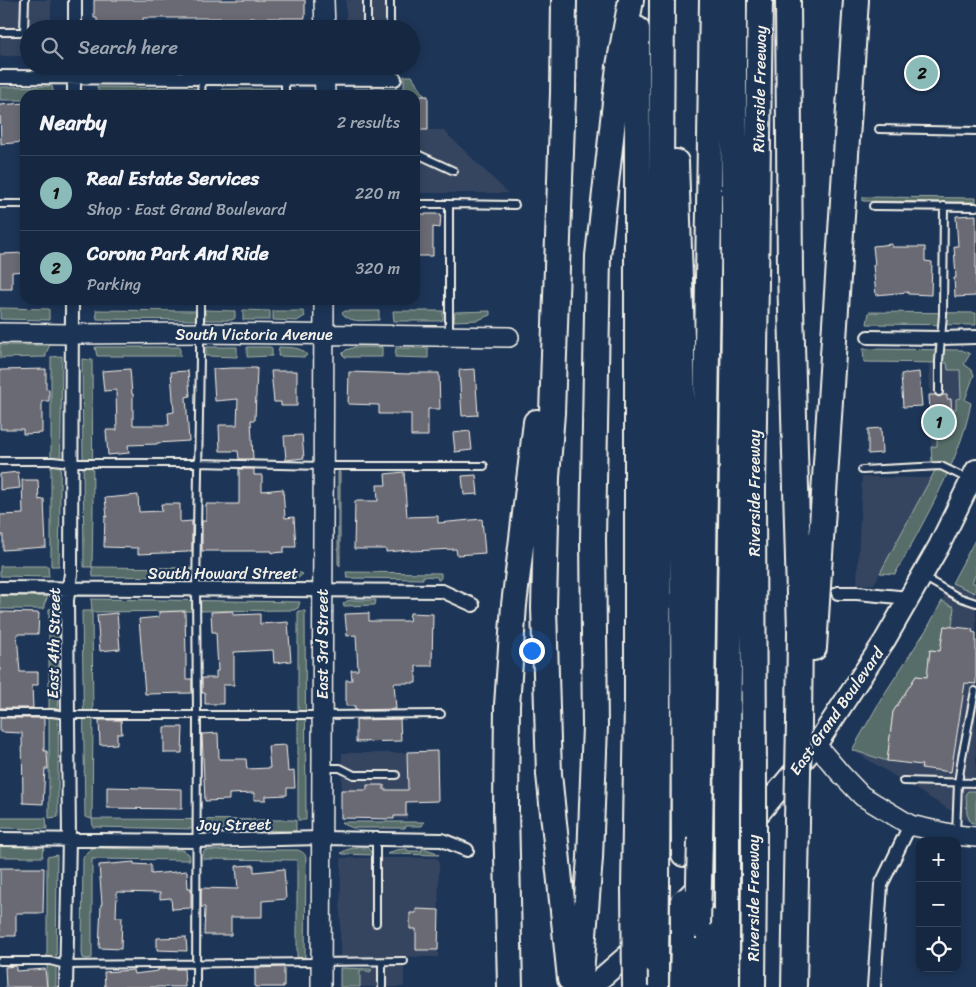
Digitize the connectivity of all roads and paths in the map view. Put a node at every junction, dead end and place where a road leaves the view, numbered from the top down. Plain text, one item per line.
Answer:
1 (25, 0) edge
2 (75, 0) edge
3 (324, 0) edge
4 (367, 0) edge
5 (390, 0) edge
6 (564, 0) edge
7 (631, 0) edge
8 (637, 0) edge
9 (662, 0) edge
10 (673, 0) edge
11 (712, 0) edge
12 (734, 0) edge
13 (760, 0) edge
14 (788, 0) edge
15 (856, 0) edge
16 (24, 20) edge
17 (75, 20) edge
18 (325, 20) edge
19 (367, 20) edge
20 (390, 20) edge
21 (0, 32) edge
22 (20, 32) edge
23 (370, 75) edge
24 (392, 75) edge
25 (0, 77) edge
26 (202, 79) junction
27 (285, 79) junction
28 (370, 79) junction
29 (393, 79) joint
30 (74, 82) edge
31 (324, 84) edge
32 (202, 90) edge
33 (285, 90) edge
34 (879, 129) dead end
35 (976, 131) edge
36 (420, 155) edge
37 (454, 171) dead end
38 (0, 204) edge
39 (20, 204) edge
40 (420, 204) edge
41 (449, 204) junction
42 (515, 205) dead end
43 (873, 206) dead end
44 (944, 206) junction
45 (976, 206) edge
46 (558, 221) junction
47 (72, 305) edge
48 (200, 305) edge
49 (324, 305) edge
50 (0, 333) edge
51 (72, 334) junction
52 (200, 334) junction
53 (324, 335) junction
54 (449, 336) junction
55 (509, 337) dead end
56 (868, 337) dead end
57 (976, 337) edge
58 (942, 338) junction
59 (939, 392) dead end
60 (0, 461) edge
61 (71, 463) junction
62 (198, 463) junction
63 (323, 466) junction
64 (484, 466) dead end
65 (862, 470) dead end
66 (974, 475) edge
67 (922, 576) junction
68 (0, 588) edge
69 (70, 588) junction
70 (322, 589) junction
71 (196, 590) junction
72 (838, 593) dead end
73 (909, 598) junction
74 (976, 603) edge
75 (473, 606) dead end
76 (975, 692) edge
77 (800, 695) junction
78 (0, 713) edge
79 (441, 714) dead end
80 (67, 715) junction
81 (197, 715) junction
82 (321, 715) junction
83 (816, 745) junction
84 (321, 768) junction
85 (396, 774) dead end
86 (903, 781) dead end
87 (958, 782) junction
88 (976, 783) edge
89 (910, 825) junction
90 (956, 835) junction
91 (976, 836) edge
92 (321, 838) junction
93 (0, 839) edge
94 (69, 839) junction
95 (376, 839) junction
96 (196, 841) junction
97 (467, 850) dead end
98 (376, 923) dead end
99 (696, 928) junction
100 (0, 961) edge
101 (404, 961) dead end
102 (321, 962) junction
103 (382, 962) junction
104 (196, 964) junction
105 (66, 965) junction
106 (684, 985) edge
107 (66, 987) edge
108 (196, 987) edge
109 (321, 987) edge
110 (382, 987) edge
111 (510, 987) edge
112 (571, 987) edge
113 (580, 987) edge
114 (591, 987) edge
115 (635, 987) edge
116 (656, 987) edge
117 (704, 987) edge
118 (727, 987) edge
119 (753, 987) edge
120 (794, 987) edge
121 (874, 987) edge

1 - 16 lane
2 - 17 street
3 - 18 street
4 - 19 lane
5 - 20 lane
6 - 46 highway
7 - 113 highway
8 - 115 highway, bridge
9 - 116 highway, bridge
10 - 99 highway, bridge
11 - 99 highway, bridge
12 - 118 highway, bridge
13 - 119 highway, Riverside Freeway, bridge
14 - 77 highway
15 - 77 highway
21 - 22 lane
23 - 28 lane
24 - 29 lane
25 - 30 street
26 - 27 street
26 - 30 street
26 - 32 lane
27 - 31 street
27 - 33 lane
28 - 29 street
28 - 31 street
34 - 35 lane
36 - 37 lane
38 - 39 lane
40 - 41 lane
41 - 42 lane
41 - 54 lane
43 - 44 lane
44 - 45 lane
44 - 58 lane
46 - 111 highway
46 - 112 highway
47 - 51 street, East 4th Street
48 - 52 lane
49 - 53 street, East 3rd Street
50 - 51 street, South Victoria Avenue
51 - 52 street, South Victoria Avenue
51 - 61 street, East 4th Street
52 - 53 street, South Victoria Avenue
52 - 62 lane
53 - 54 street, South Victoria Avenue
53 - 63 street, East 3rd Street
54 - 55 street, South Victoria Avenue
56 - 58 street
57 - 58 street
58 - 59 lane
60 - 61 lane
61 - 62 lane
61 - 69 street, East 4th Street
62 - 63 lane
62 - 71 lane
63 - 64 lane
63 - 70 street, East 3rd Street
65 - 66 lane
66 - 67 main road, East Grand Boulevard
67 - 73 main road, East Grand Boulevard
67 - 74 lane
68 - 69 street, South Howard Street
69 - 71 street, South Howard Street
69 - 80 street, East 4th Street
70 - 71 street, South Howard Street
70 - 75 street, South Howard Street
70 - 82 street, East 3rd Street
71 - 81 lane
72 - 73 street
73 - 83 main road, East Grand Boulevard
76 - 87 lane
77 - 120 highway, bridge
78 - 80 lane
79 - 82 lane
80 - 81 lane
80 - 94 street, East 4th Street
81 - 82 lane
81 - 96 lane
82 - 84 street, East 3rd Street
83 - 89 street
83 - 114 main road, East Grand Boulevard
84 - 85 lane
84 - 92 street, East 3rd Street
86 - 87 lane
87 - 88 lane
87 - 90 lane
89 - 90 street
89 - 121 street
90 - 91 street
92 - 95 street, Joy Street
92 - 96 street, Joy Street
92 - 102 street, East 3rd Street
93 - 94 street, Joy Street
94 - 96 street, Joy Street
94 - 105 street, East 4th Street
95 - 97 street, Joy Street
95 - 98 lane
96 - 104 lane
99 - 106 highway
99 - 117 highway
100 - 105 lane
101 - 103 lane
102 - 103 lane
102 - 104 lane
102 - 109 street, East 3rd Street
103 - 110 lane
104 - 105 lane
104 - 108 lane
105 - 107 street, East 4th Street

